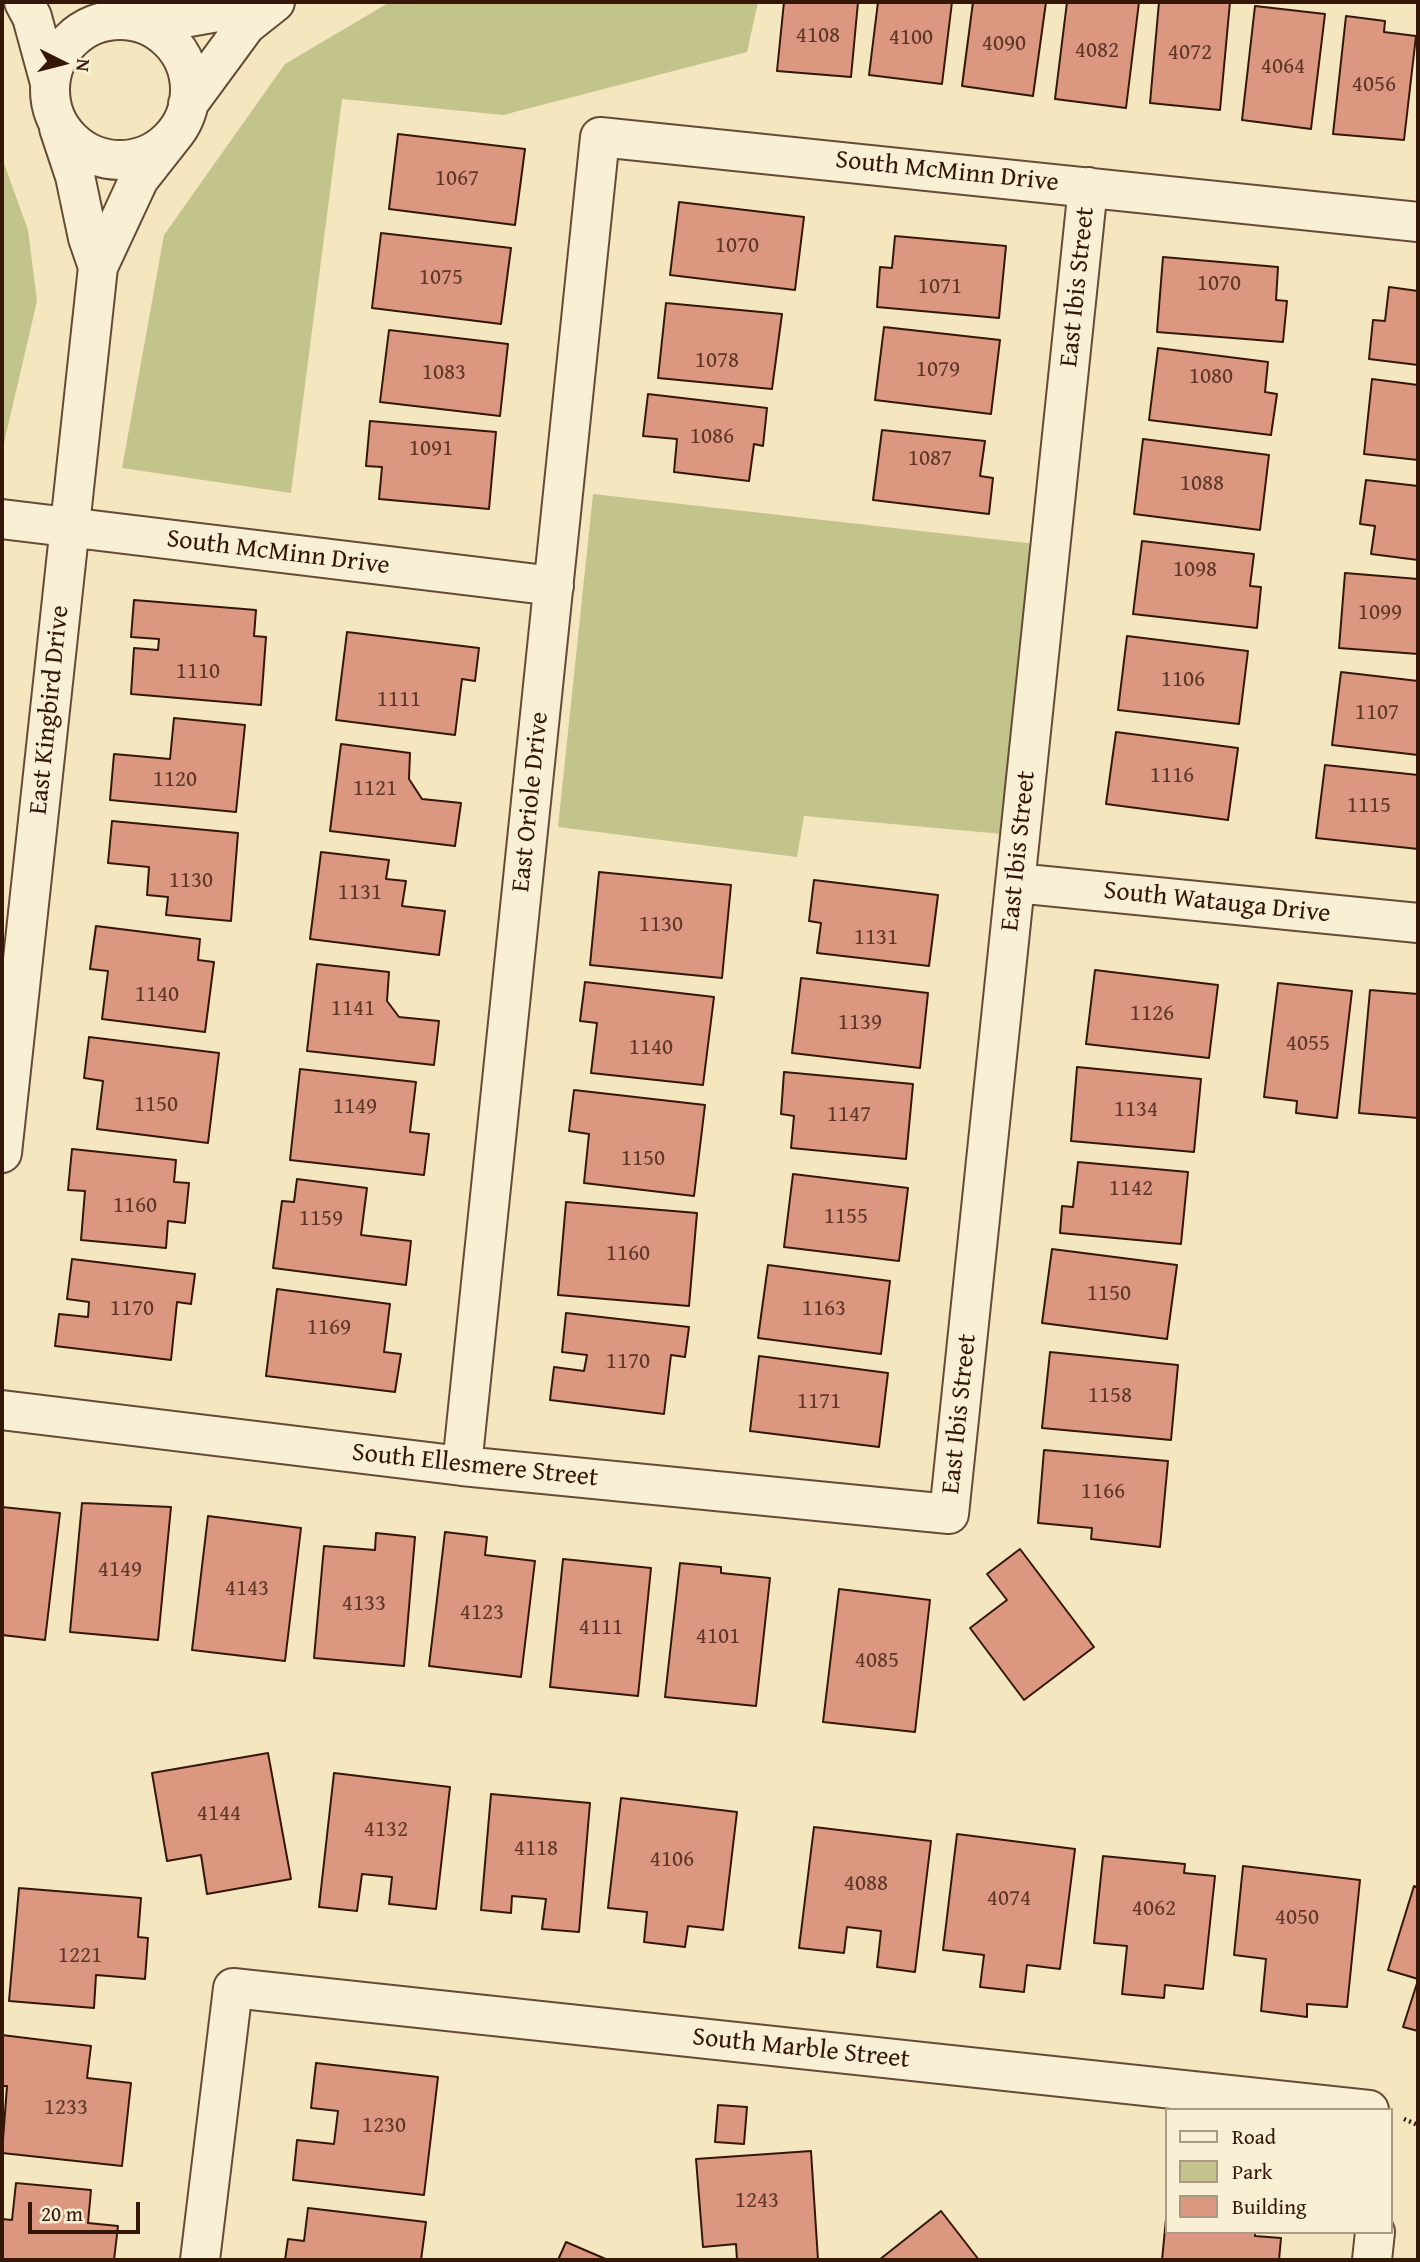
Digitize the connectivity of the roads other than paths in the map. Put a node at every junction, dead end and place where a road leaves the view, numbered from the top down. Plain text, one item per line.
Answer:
1 (24, 2) edge
2 (73, 2) edge
3 (249, 2) edge
4 (275, 2) edge
5 (117, 20) junction
6 (50, 83) junction
7 (182, 118) junction
8 (57, 121) junction
9 (600, 137) joint
10 (1088, 187) junction
11 (1418, 222) edge
12 (98, 267) junction
13 (2, 519) edge
14 (70, 528) junction
15 (554, 586) junction
16 (1016, 883) junction
17 (1418, 923) edge
18 (2, 1153) edge
19 (2, 1410) edge
20 (462, 1466) junction
21 (949, 1514) joint
22 (1350, 2108) edge
23 (1375, 2234) edge
24 (200, 2260) edge
25 (1372, 2260) edge

1 - 6 street
2 - 5 street
3 - 5 street
4 - 7 street
5 - 6 street
5 - 7 street
6 - 8 street
7 - 8 street
7 - 12 street, East Kingbird Drive
8 - 12 street, East Kingbird Drive
9 - 10 street, South McMinn Drive
9 - 15 street, East Oriole Drive
10 - 11 street, South McMinn Drive
10 - 16 street, East Ibis Street
12 - 14 street, East Kingbird Drive
13 - 14 street, South McMinn Drive
14 - 15 street, South McMinn Drive
14 - 18 street, East Kingbird Drive
15 - 20 street, East Oriole Drive
16 - 17 street, South Watauga Drive
16 - 21 street, East Ibis Street
19 - 20 street, South Ellesmere Street
20 - 21 street, South Ellesmere Street
22 - 24 street, South Marble Street
23 - 25 street

